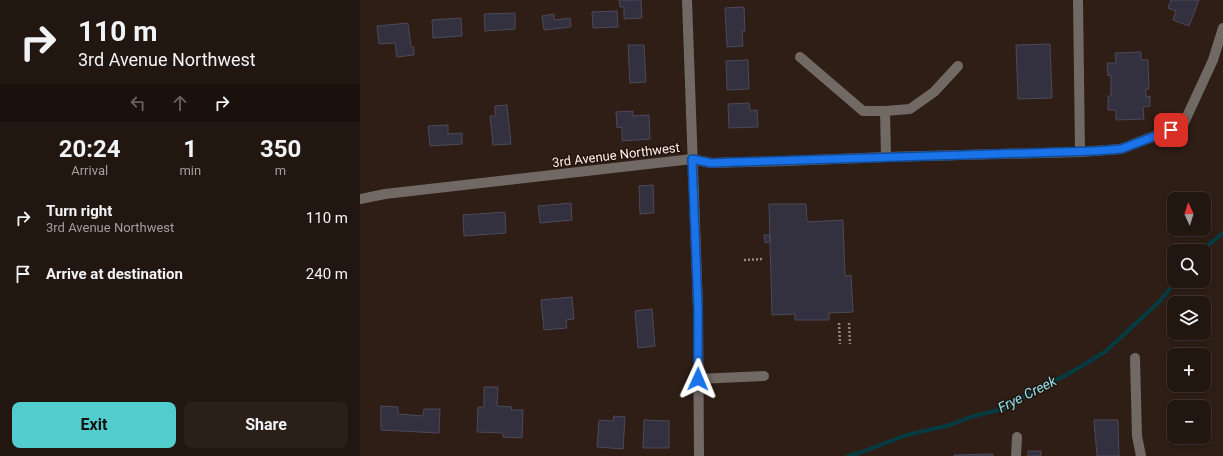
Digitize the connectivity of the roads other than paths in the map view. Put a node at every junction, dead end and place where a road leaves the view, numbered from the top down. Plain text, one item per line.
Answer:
1 (687, 0) edge
2 (1078, 0) edge
3 (1223, 28) edge
4 (800, 57) dead end
5 (958, 66) dead end
6 (885, 111) junction
7 (1080, 152) junction
8 (886, 157) junction
9 (692, 159) junction
10 (360, 199) edge
11 (1135, 358) dead end
12 (764, 376) dead end
13 (698, 379) junction
14 (1017, 436) dead end
15 (699, 456) edge
16 (1016, 456) edge
17 (1141, 456) edge

1 - 9 street
2 - 7 street
3 - 7 street, 3rd Avenue Northwest
4 - 6 street
5 - 6 street
6 - 8 street
7 - 8 street, 3rd Avenue Northwest
8 - 9 street, 3rd Avenue Northwest
9 - 10 street, 3rd Avenue Northwest
9 - 13 street
11 - 17 street
12 - 13 street
13 - 15 street
14 - 16 street

